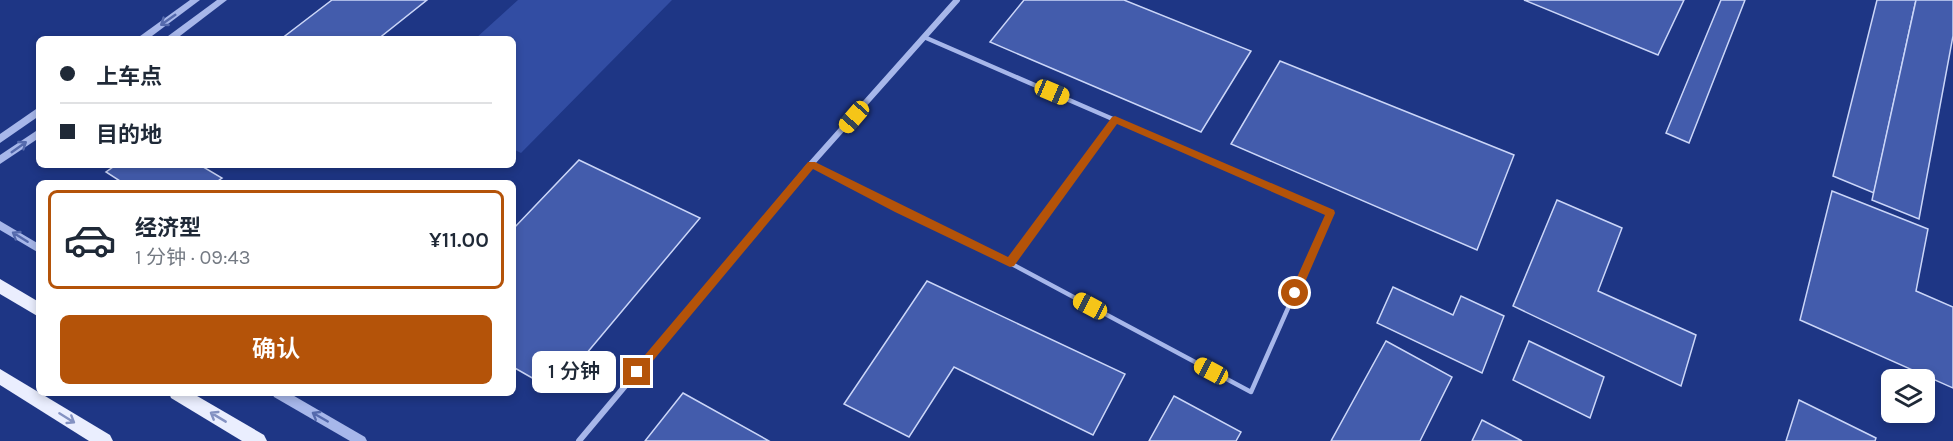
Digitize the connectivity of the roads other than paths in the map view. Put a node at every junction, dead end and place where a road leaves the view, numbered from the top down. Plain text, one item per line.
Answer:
1 (196, 0) edge
2 (223, 0) edge
3 (957, 0) edge
4 (145, 36) edge
5 (173, 36) edge
6 (924, 37) junction
7 (36, 113) edge
8 (1115, 119) junction
9 (36, 135) edge
10 (0, 139) edge
11 (0, 160) edge
12 (811, 164) junction
13 (0, 225) edge
14 (36, 247) edge
15 (1010, 263) junction
16 (0, 286) edge
17 (36, 308) edge
18 (0, 376) edge
19 (182, 396) edge
20 (283, 396) edge
21 (104, 441) edge
22 (258, 441) edge
23 (362, 441) edge
24 (579, 441) edge

1 -> 4 street
2 - 5 street
3 - 6 street
6 - 8 lane
6 - 12 street
7 - 10 street
8 - 15 lane
8 - 15 lane
11 -> 9 street
12 - 15 lane
12 - 24 street
14 -> 13 street
16 - 17 main road
18 -> 21 main road
22 -> 19 main road
23 -> 20 street

